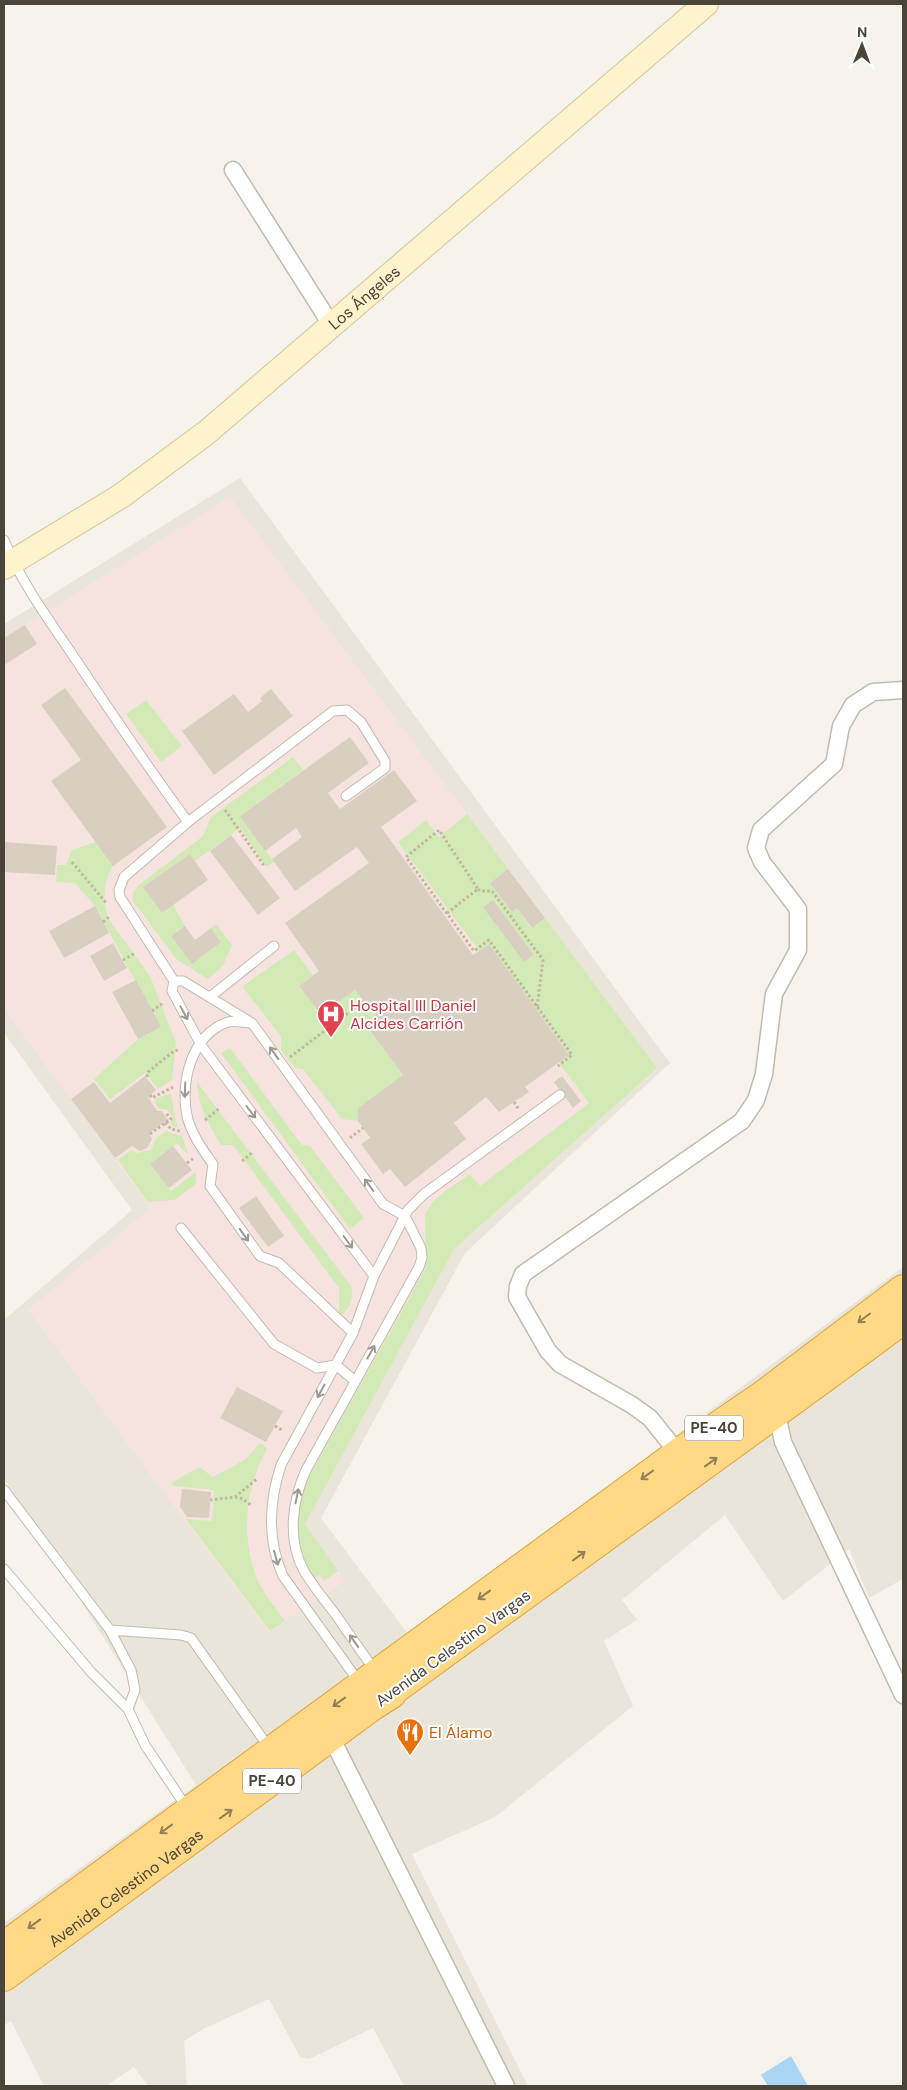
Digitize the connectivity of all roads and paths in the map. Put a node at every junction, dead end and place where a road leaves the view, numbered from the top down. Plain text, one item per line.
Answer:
1 (706, 4) edge
2 (233, 170) dead end
3 (332, 326) junction
4 (4, 540) edge
5 (8, 565) edge
6 (903, 690) edge
7 (346, 796) dead end
8 (221, 806) dead end
9 (188, 822) junction
10 (72, 862) dead end
11 (265, 867) dead end
12 (478, 889) junction
13 (107, 904) dead end
14 (447, 914) junction
15 (109, 917) dead end
16 (103, 922) dead end
17 (274, 946) dead end
18 (135, 953) dead end
19 (123, 960) dead end
20 (174, 981) junction
21 (210, 997) junction
22 (364, 1001) dead end
23 (163, 1003) dead end
24 (538, 1008) junction
25 (152, 1011) dead end
26 (252, 1023) junction
27 (200, 1045) junction
28 (178, 1050) dead end
29 (285, 1060) dead end
30 (558, 1066) dead end
31 (146, 1077) dead end
32 (174, 1087) dead end
33 (150, 1095) dead end
34 (560, 1095) dead end
35 (220, 1108) dead end
36 (165, 1112) dead end
37 (205, 1120) dead end
38 (165, 1123) junction
39 (363, 1128) dead end
40 (182, 1131) dead end
41 (150, 1134) dead end
42 (345, 1141) dead end
43 (253, 1152) dead end
44 (194, 1158) dead end
45 (242, 1161) dead end
46 (187, 1163) dead end
47 (405, 1216) junction
48 (181, 1228) dead end
49 (374, 1276) junction
50 (899, 1308) edge
51 (353, 1333) junction
52 (336, 1365) junction
53 (355, 1381) junction
54 (770, 1404) junction
55 (274, 1426) dead end
56 (282, 1430) dead end
57 (678, 1453) junction
58 (257, 1479) dead end
59 (4, 1490) edge
60 (235, 1497) junction
61 (210, 1500) dead end
62 (252, 1506) dead end
63 (4, 1569) edge
64 (531, 1576) junction
65 (110, 1630) junction
66 (376, 1690) junction
67 (903, 1695) edge
68 (128, 1710) junction
69 (331, 1737) junction
70 (272, 1751) junction
71 (197, 1820) junction
72 (4, 1946) edge
73 (4, 1977) edge
74 (506, 2086) edge

1 - 3 main road, Los Ángeles
2 - 3 street
3 - 5 main road, Los Ángeles
4 - 5 lane
5 - 9 lane
6 - 57 street
7 - 9 lane
8 - 11 path
9 - 20 lane
10 - 13 path
12 - 14 path
12 - 14 path
12 - 24 path
14 - 24 path
15 - 16 path
17 - 21 lane
18 - 19 path
20 - 21 lane
20 -> 27 lane
21 - 26 lane
22 - 29 path
23 - 25 path
24 - 30 path
26 - 27 lane
47 -> 26 lane
27 -> 49 lane
27 -> 51 lane
28 - 31 path
32 - 33 path
34 - 47 lane
35 - 37 path
36 - 38 path
38 - 40 path
38 - 41 path
39 - 42 path
43 - 45 path
44 - 46 path
47 - 49 lane
53 -> 47 lane
48 - 52 lane
49 - 51 lane
50 - 54 highway, Avenida Celestino Vargas / PE-40
51 - 52 lane
52 - 53 lane
52 -> 66 lane
66 -> 53 lane
54 - 57 highway, Avenida Celestino Vargas / PE-40
64 -> 54 highway, Avenida Celestino Vargas / PE-40
54 - 67 street
55 - 56 path
57 -> 64 highway, Avenida Celestino Vargas / PE-40
58 - 60 path
59 - 65 lane
60 - 61 path
60 - 62 path
63 - 68 lane
64 - 66 highway, Avenida Celestino Vargas / PE-40
65 - 68 lane
65 - 70 lane
66 - 69 highway, Avenida Celestino Vargas / PE-40
66 -> 70 highway, Avenida Celestino Vargas / PE-40
68 - 71 lane
71 -> 69 highway, Avenida Celestino Vargas / PE-40
69 - 74 street
70 - 71 highway, Avenida Celestino Vargas / PE-40
71 -> 72 highway, Avenida Celestino Vargas / PE-40
71 - 73 highway, Avenida Celestino Vargas / PE-40

